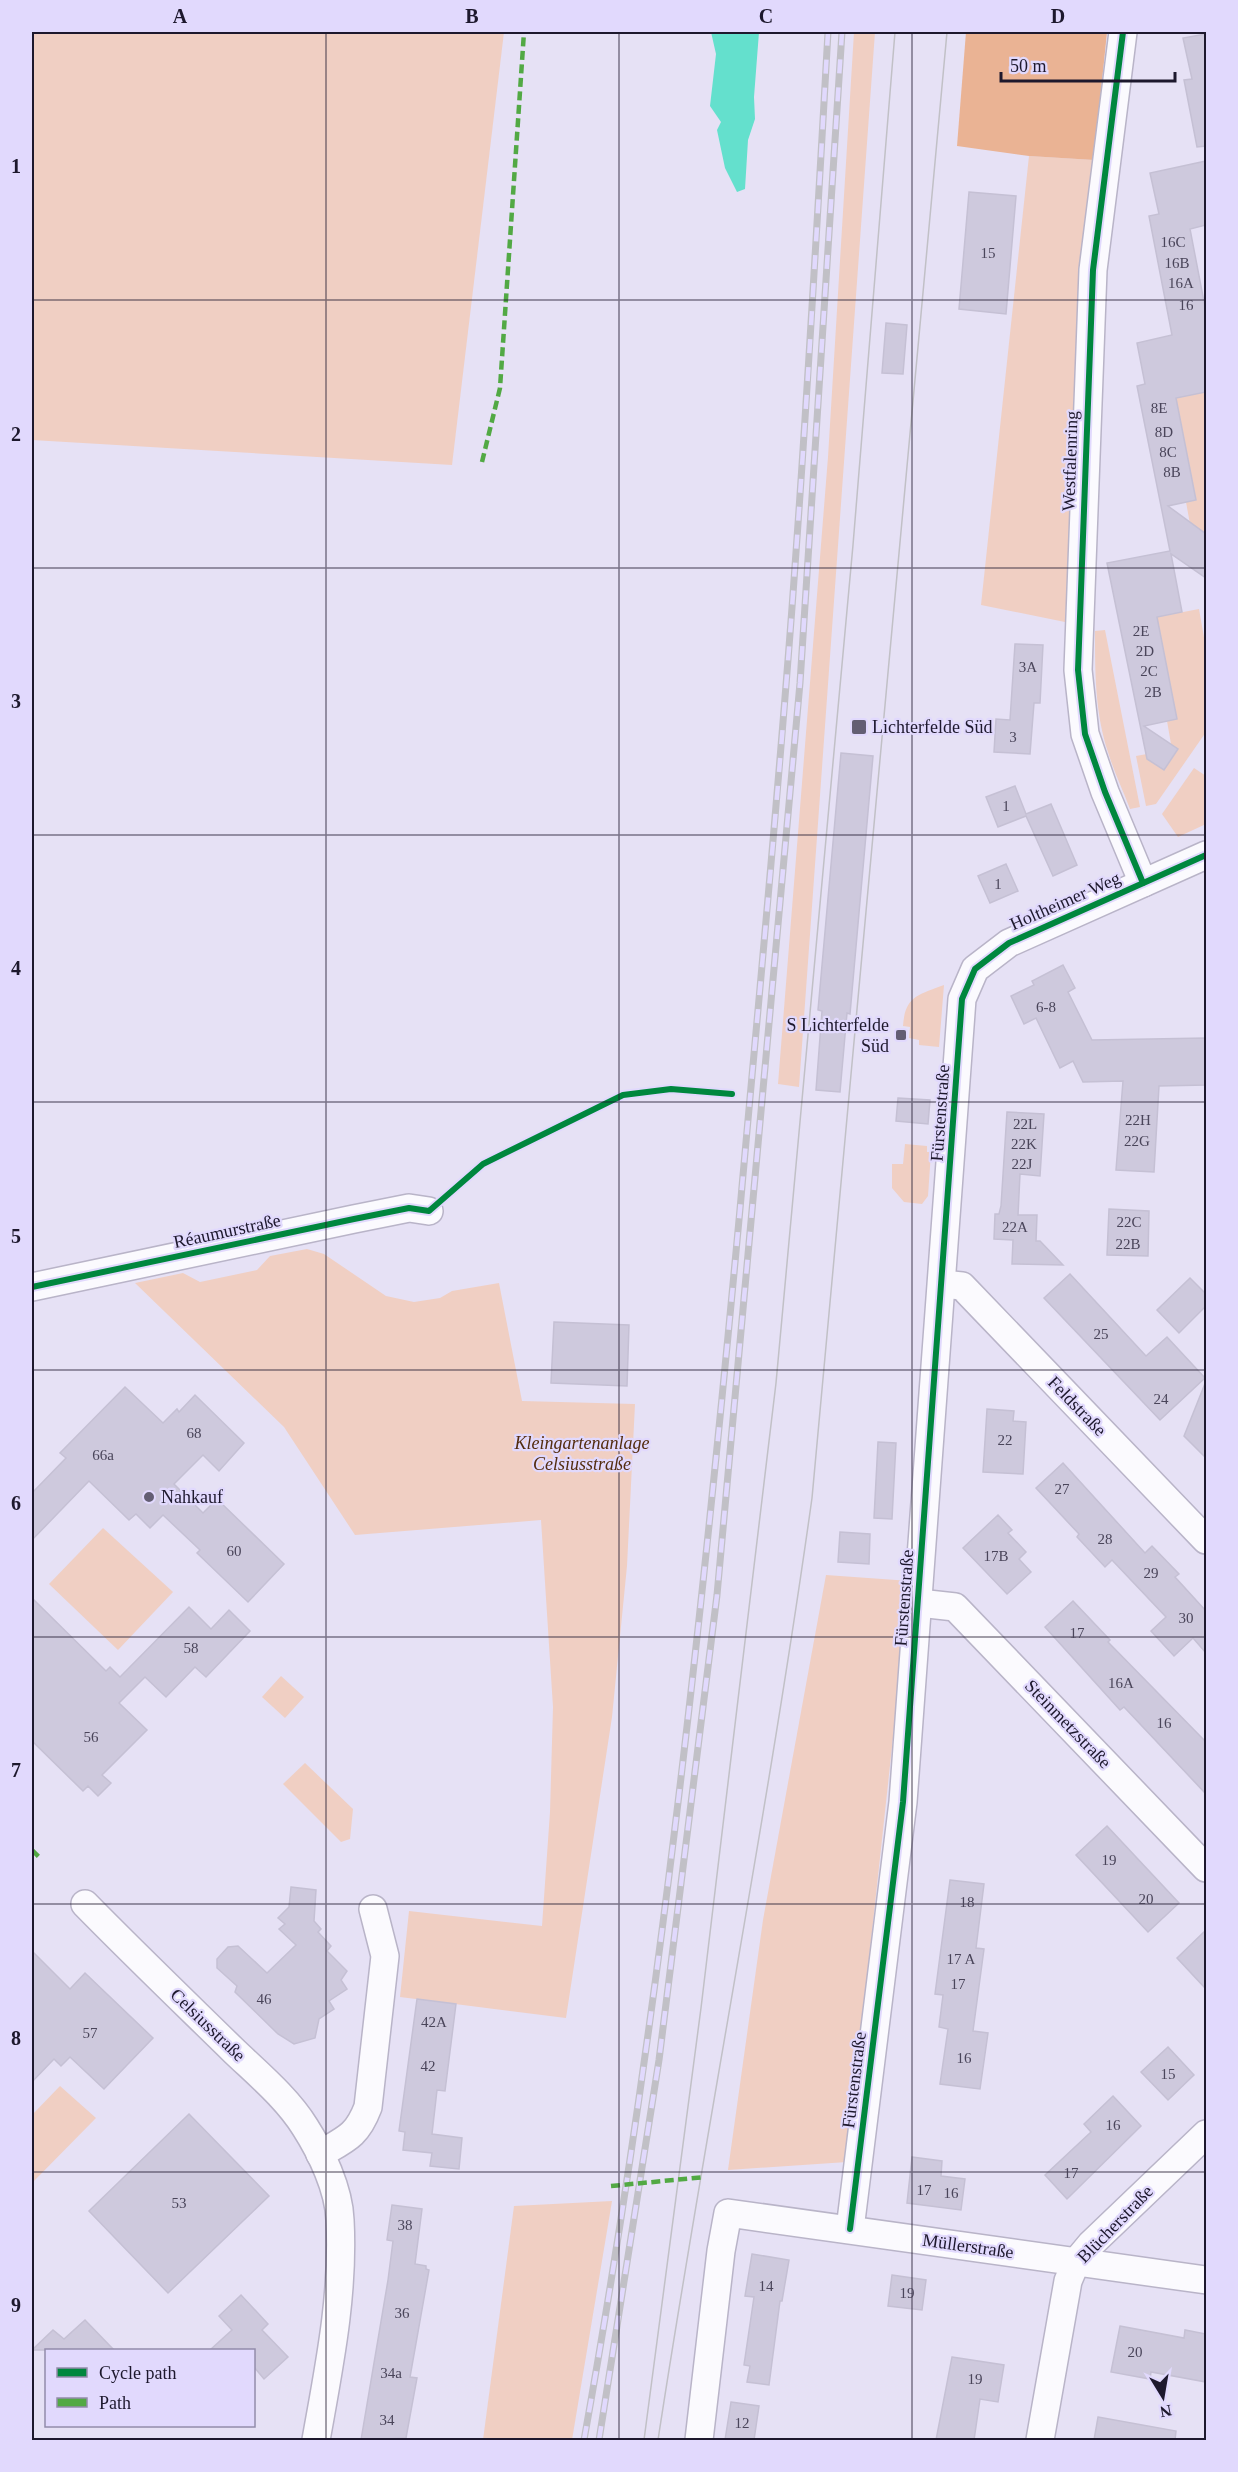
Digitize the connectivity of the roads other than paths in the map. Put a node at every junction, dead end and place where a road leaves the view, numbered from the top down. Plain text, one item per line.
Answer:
1 (1123, 32) edge
2 (1206, 855) edge
3 (1143, 883) junction
4 (975, 969) joint
5 (429, 1211) dead end
6 (942, 1284) junction
7 (32, 1287) edge
8 (1206, 1540) edge
9 (919, 1603) junction
10 (1206, 1868) edge
11 (85, 1904) dead end
12 (373, 1909) dead end
13 (1206, 2134) edge
14 (320, 2154) junction
15 (850, 2229) junction
16 (1076, 2262) junction
17 (1206, 2280) edge
18 (316, 2440) edge
19 (699, 2440) edge
20 (1040, 2440) edge

1 - 3 street, Westfalenring
2 - 3 street, Holtheimer Weg
3 - 4 street, Holtheimer Weg
4 - 6 street, Fürstenstraße
5 - 7 street, Réaumurstraße
6 - 8 street, Feldstraße
6 - 9 street, Fürstenstraße
9 - 10 street, Steinmetzstraße
9 - 15 street, Fürstenstraße
11 - 14 street, Celsiusstraße
12 - 14 street
13 - 16 street, Blücherstraße
14 - 18 street, Celsiusstraße
15 - 16 street, Müllerstraße
15 - 19 street, Müllerstraße
16 - 17 street, Müllerstraße
16 - 20 street, Blücherstraße

